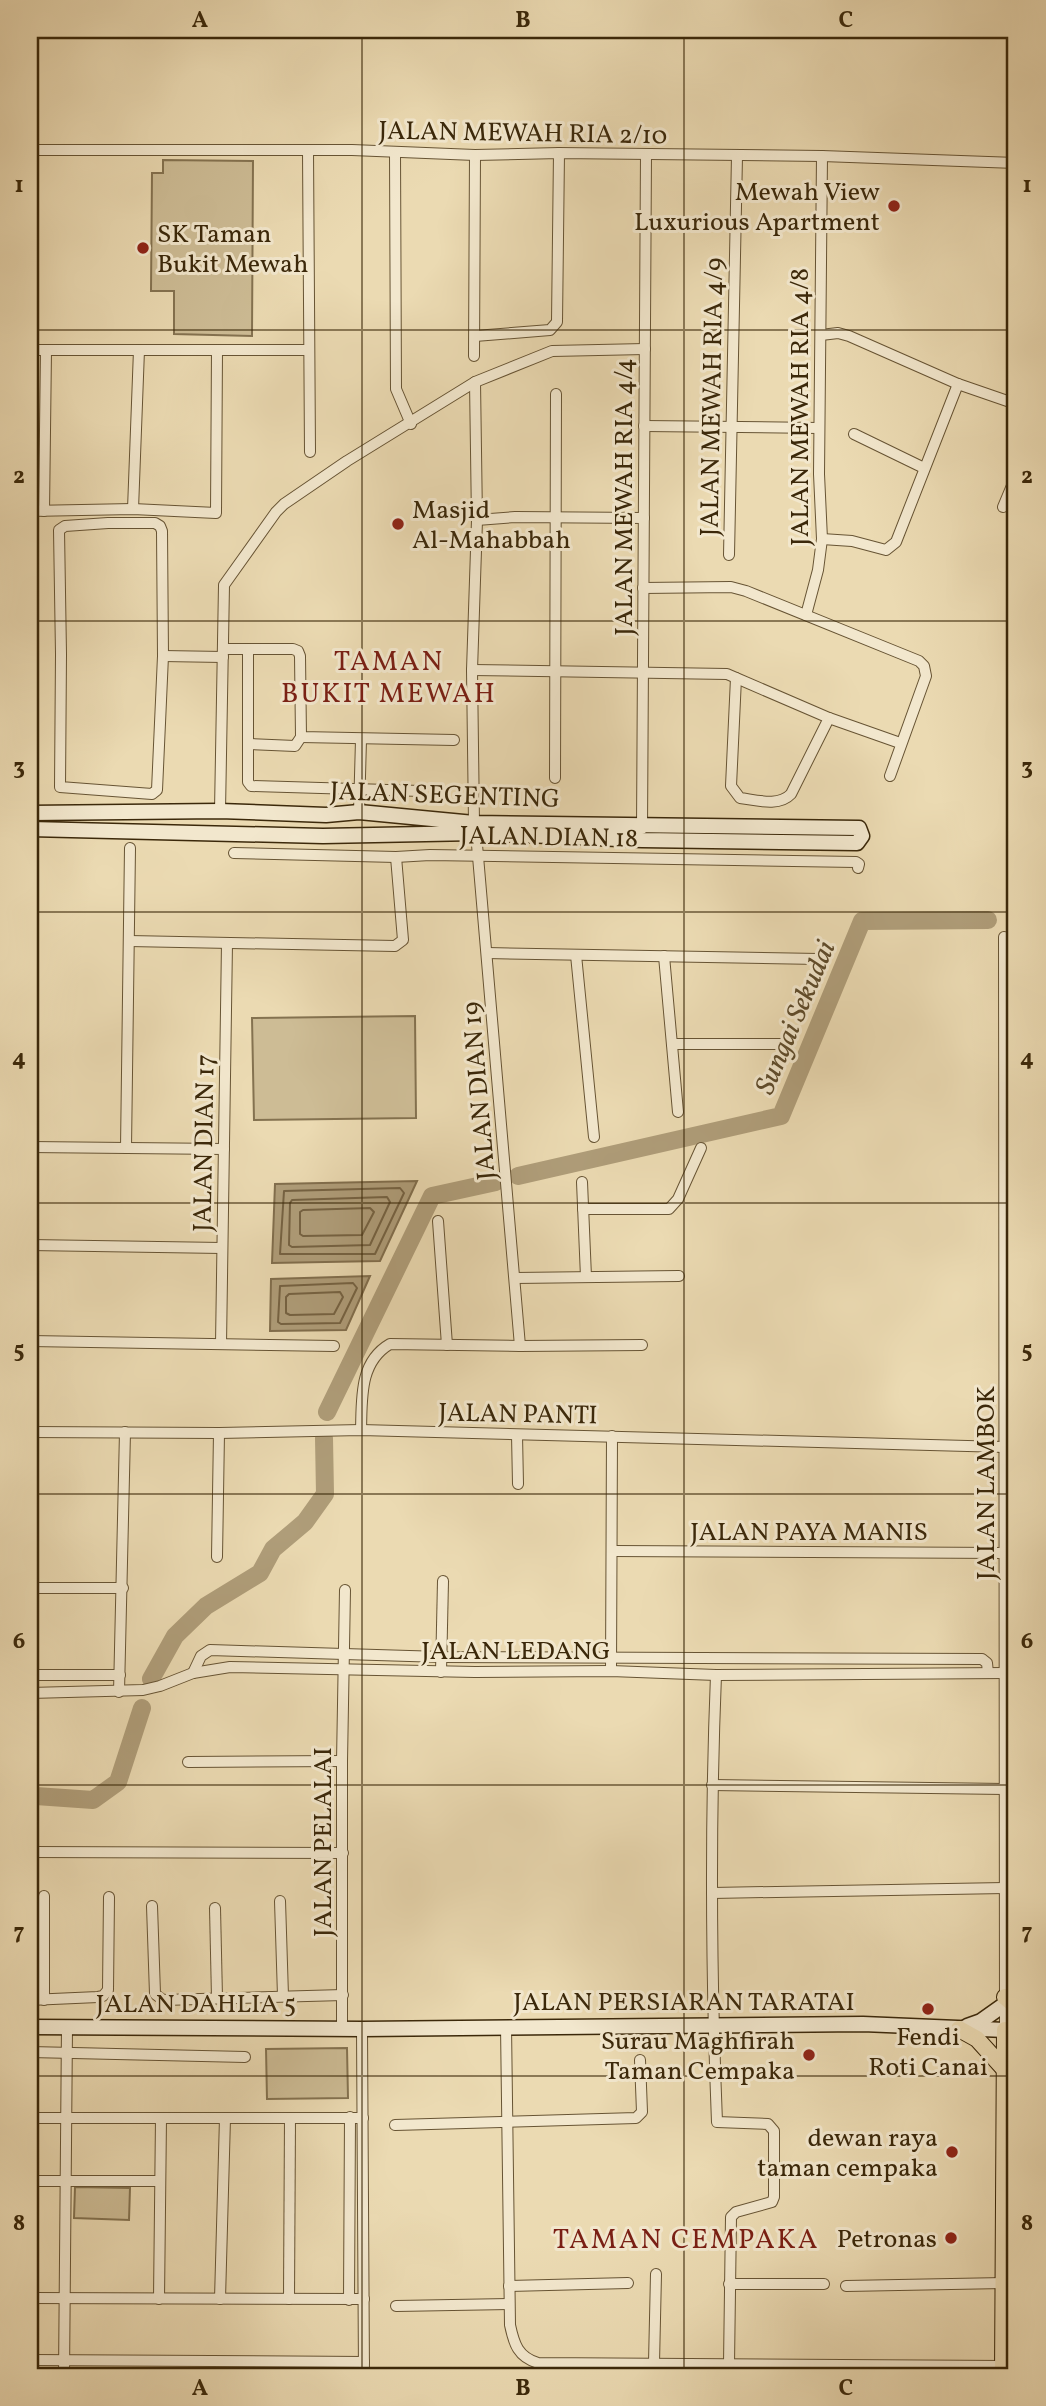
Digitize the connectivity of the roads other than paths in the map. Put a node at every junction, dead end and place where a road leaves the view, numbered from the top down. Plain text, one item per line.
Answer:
1 (30, 150) edge
2 (308, 151) junction
3 (395, 153) junction
4 (559, 153) junction
5 (646, 154) junction
6 (475, 155) junction
7 (737, 156) junction
8 (822, 156) junction
9 (1016, 163) edge
10 (475, 335) junction
11 (821, 335) junction
12 (645, 349) junction
13 (30, 350) edge
14 (46, 350) junction
15 (139, 350) junction
16 (218, 350) junction
17 (309, 350) junction
18 (474, 356) dead end
19 (475, 382) junction
20 (958, 384) junction
21 (556, 394) dead end
22 (1016, 404) edge
23 (411, 424) junction
24 (644, 426) junction
25 (731, 427) junction
26 (819, 428) junction
27 (854, 435) dead end
28 (310, 452) dead end
29 (924, 468) junction
30 (1016, 477) edge
31 (1003, 507) dead end
32 (133, 509) junction
33 (44, 511) junction
34 (30, 512) edge
35 (558, 517) junction
36 (644, 518) junction
37 (477, 520) junction
38 (822, 539) junction
39 (729, 555) dead end
40 (643, 588) junction
41 (806, 615) junction
42 (248, 649) junction
43 (223, 653) junction
44 (163, 656) junction
45 (472, 670) junction
46 (556, 671) junction
47 (643, 673) junction
48 (736, 678) junction
49 (829, 718) junction
50 (301, 737) junction
51 (361, 740) junction
52 (454, 740) dead end
53 (900, 743) junction
54 (248, 744) junction
55 (890, 776) dead end
56 (555, 778) dead end
57 (360, 790) junction
58 (421, 791) dead end
59 (220, 811) junction
60 (268, 812) junction
61 (359, 812) junction
62 (30, 813) edge
63 (326, 815) junction
64 (642, 824) junction
65 (475, 828) junction
66 (31, 829) edge
67 (266, 835) junction
68 (331, 836) junction
69 (642, 840) junction
70 (130, 848) dead end
71 (234, 853) dead end
72 (396, 857) junction
73 (478, 857) junction
74 (858, 868) dead end
75 (1004, 937) dead end
76 (129, 941) junction
77 (226, 943) junction
78 (487, 953) junction
79 (576, 955) junction
80 (664, 956) junction
81 (819, 959) dead end
82 (30, 970) edge
83 (672, 1044) junction
84 (782, 1044) dead end
85 (678, 1112) dead end
86 (594, 1137) dead end
87 (30, 1147) edge
88 (125, 1148) junction
89 (701, 1148) dead end
90 (224, 1149) junction
91 (582, 1182) dead end
92 (583, 1209) junction
93 (438, 1221) dead end
94 (30, 1245) edge
95 (222, 1248) junction
96 (679, 1276) dead end
97 (586, 1277) junction
98 (515, 1278) junction
99 (30, 1341) edge
100 (221, 1344) junction
101 (447, 1345) junction
102 (642, 1345) dead end
103 (334, 1346) dead end
104 (520, 1346) junction
105 (361, 1430) junction
106 (31, 1432) edge
107 (125, 1432) junction
108 (219, 1433) junction
109 (517, 1435) junction
110 (612, 1436) junction
111 (1011, 1447) edge
112 (518, 1484) dead end
113 (30, 1532) edge
114 (613, 1551) junction
115 (1005, 1553) junction
116 (217, 1557) dead end
117 (443, 1581) dead end
118 (30, 1588) edge
119 (123, 1588) junction
120 (345, 1590) dead end
121 (345, 1655) junction
122 (442, 1657) junction
123 (611, 1657) junction
124 (344, 1668) junction
125 (611, 1671) junction
126 (441, 1672) junction
127 (193, 1673) junction
128 (988, 1673) junction
129 (1005, 1673) junction
130 (30, 1675) edge
131 (120, 1675) junction
132 (716, 1675) junction
133 (119, 1692) junction
134 (30, 1693) edge
135 (342, 1761) junction
136 (188, 1762) dead end
137 (712, 1786) junction
138 (1005, 1789) junction
139 (1011, 1837) edge
140 (30, 1852) edge
141 (343, 1853) junction
142 (1005, 1888) junction
143 (712, 1893) junction
144 (44, 1896) dead end
145 (110, 1897) dead end
146 (281, 1901) dead end
147 (152, 1906) dead end
148 (215, 1908) dead end
149 (343, 1995) junction
150 (283, 1996) junction
151 (217, 1998) junction
152 (30, 2000) edge
153 (44, 2000) junction
154 (1009, 2002) edge
155 (30, 2026) edge
156 (506, 2026) junction
157 (713, 2026) junction
158 (67, 2027) junction
159 (959, 2028) junction
160 (342, 2029) junction
161 (362, 2029) junction
162 (1011, 2030) edge
163 (30, 2052) edge
164 (67, 2053) junction
165 (245, 2057) dead end
166 (640, 2060) dead end
167 (1011, 2063) edge
168 (30, 2118) edge
169 (66, 2118) junction
170 (161, 2118) junction
171 (225, 2118) junction
172 (290, 2118) junction
173 (350, 2118) junction
174 (363, 2118) junction
175 (507, 2123) junction
176 (395, 2125) dead end
177 (30, 2181) edge
178 (66, 2181) junction
179 (159, 2181) junction
180 (656, 2274) dead end
181 (628, 2283) dead end
182 (1004, 2283) junction
183 (729, 2284) junction
184 (824, 2284) dead end
185 (509, 2286) junction
186 (846, 2286) dead end
187 (30, 2298) edge
188 (65, 2299) junction
189 (159, 2299) junction
190 (220, 2299) junction
191 (289, 2299) junction
192 (349, 2300) junction
193 (364, 2300) junction
194 (509, 2304) junction
195 (396, 2306) dead end
196 (30, 2360) edge
197 (64, 2360) junction
198 (364, 2362) junction
199 (654, 2363) junction
200 (729, 2364) junction
201 (1003, 2371) edge
202 (64, 2376) edge
203 (364, 2376) edge

1 - 2 street, JALAN MEWAH RIA 2/10
2 - 3 street, JALAN MEWAH RIA 2/10
2 - 17 street
3 - 6 street, JALAN MEWAH RIA 2/10
3 - 23 street
4 - 5 street, JALAN MEWAH RIA 2/10
4 - 6 street, JALAN MEWAH RIA 2/10
4 - 10 street
5 - 7 street, JALAN MEWAH RIA 2/10
5 - 12 street, JALAN MEWAH RIA 4/4
6 - 10 street
7 - 8 street, JALAN MEWAH RIA 2/10
7 - 25 street, JALAN MEWAH RIA 4/9
8 - 9 street, JALAN MEWAH RIA 2/10
8 - 11 street, JALAN MEWAH RIA 4/8
10 - 18 street
11 - 20 street
11 - 26 street, JALAN MEWAH RIA 4/8
12 - 19 street
12 - 24 street, JALAN MEWAH RIA 4/4
13 - 14 street
14 - 15 street
14 - 33 street
15 - 16 street
15 - 32 street
16 - 17 street
16 - 32 street
17 - 28 street
19 - 23 street
19 - 37 street, JALAN DIAN 19
20 - 22 street
20 - 29 street
21 - 35 street
23 - 43 street
24 - 25 street
24 - 36 street, JALAN MEWAH RIA 4/4
25 - 26 street
25 - 39 street, JALAN MEWAH RIA 4/9
26 - 38 street, JALAN MEWAH RIA 4/8
27 - 29 street
29 - 38 street
30 - 31 street
32 - 33 street
33 - 34 street
35 - 36 street
35 - 37 street
35 - 46 street
36 - 40 street, JALAN MEWAH RIA 4/4
37 - 45 street, JALAN DIAN 19
38 - 41 street, JALAN MEWAH RIA 4/8
40 - 41 street
40 - 47 street, JALAN MEWAH RIA 4/4
41 - 53 street
42 - 43 street
42 - 50 street
42 - 54 street
43 - 44 street
43 - 59 street
44 - 44 street
45 - 46 street
45 - 65 street, JALAN DIAN 19
46 - 47 street
46 - 56 street
47 - 48 street
47 - 64 street, JALAN MEWAH RIA 4/4
48 - 49 street
48 - 49 street
49 - 53 street
50 - 51 street
50 - 54 street
51 - 52 street
51 - 57 street
53 - 55 street
54 - 57 street
57 - 58 street
57 - 61 street
59 - 60 street, JALAN SEGENTING
59 - 62 street, JALAN SEGENTING
60 - 63 street, JALAN SEGENTING
60 - 67 street
61 - 63 street, JALAN SEGENTING
61 - 65 street, JALAN SEGENTING
63 - 68 street
64 - 65 street, JALAN SEGENTING
64 - 69 street, JALAN MEWAH RIA 4/4
64 - 69 street, JALAN SEGENTING
65 - 68 street, JALAN SEGENTING
65 - 69 street, JALAN SEGENTING
65 - 73 street, JALAN DIAN 19
66 - 67 street, JALAN SEGENTING
66 - 82 street
67 - 68 street, JALAN SEGENTING
70 - 76 street
71 - 72 street, JALAN DIAN 18
72 - 73 street, JALAN DIAN 18
72 - 77 street
73 - 74 street, JALAN DIAN 18
73 - 78 street, JALAN DIAN 19
75 - 111 street, JALAN LAMBOK
76 - 77 street
76 - 88 street
77 - 90 street, JALAN DIAN 17
78 - 79 street
78 - 98 street, JALAN DIAN 19
79 - 80 street
79 - 86 street
80 - 81 street
80 - 83 street
83 - 84 street
83 - 85 street
87 - 88 street
88 - 90 street
89 - 92 street
90 - 95 street, JALAN DIAN 17
91 - 92 street
92 - 97 street
93 - 101 street
94 - 95 street
95 - 100 street, JALAN DIAN 17
96 - 97 street
97 - 98 street
98 - 104 street, JALAN DIAN 19
99 - 100 street
100 - 103 street
101 - 104 street
101 - 105 street
102 - 104 street
105 - 108 street, JALAN PANTI
105 - 109 street, JALAN PANTI
106 - 107 street, JALAN PANTI
106 - 113 street
107 - 108 street, JALAN PANTI
107 - 119 street
108 - 116 street
109 - 110 street, JALAN PANTI
109 - 112 street
110 - 111 street, JALAN PANTI
110 - 114 street
111 - 115 street, JALAN LAMBOK
114 - 115 street, JALAN PAYA MANIS
114 - 123 street
115 - 129 street, JALAN LAMBOK
117 - 122 street
118 - 119 street
119 - 131 street
120 - 121 street, JALAN PELALAI
121 - 122 street
121 - 124 street, JALAN PELALAI
121 - 127 street
122 - 123 street
122 - 126 street
123 - 125 street
123 - 128 street
124 - 126 street, JALAN LEDANG
124 - 127 street, JALAN LEDANG
124 - 135 street, JALAN PELALAI
125 - 126 street, JALAN LEDANG
125 - 132 street, JALAN LEDANG
127 - 133 street, JALAN LEDANG
128 - 129 street, JALAN LEDANG
128 - 132 street, JALAN LEDANG
129 - 138 street, JALAN LAMBOK
130 - 131 street
131 - 133 street
132 - 137 street
133 - 134 street, JALAN LEDANG
135 - 136 street
135 - 141 street, JALAN PELALAI
137 - 138 street
137 - 143 street
138 - 139 street, JALAN LAMBOK
139 - 142 street, JALAN LAMBOK
140 - 141 street
141 - 149 street, JALAN PELALAI
142 - 143 street
142 - 154 street, JALAN LAMBOK
143 - 157 street
144 - 153 street
145 - 153 street, JALAN DAHLIA 5
146 - 150 street
147 - 151 street
148 - 151 street
149 - 150 street
149 - 160 street, JALAN PELALAI
150 - 151 street
152 - 153 street, JALAN DAHLIA 5
154 - 159 street
154 - 162 street, JALAN LAMBOK
155 - 158 street, JALAN DAHLIA 5
156 - 157 street, JALAN PERSIARAN TARATAI
156 - 161 street, JALAN PERSIARAN TARATAI
156 - 175 street
157 - 159 street, JALAN PERSIARAN TARATAI
157 - 183 street
158 - 160 street, JALAN DAHLIA 5
158 - 164 street
159 - 162 street, JALAN PERSIARAN TARATAI
159 - 167 main road
160 - 161 street, JALAN DAHLIA 5
161 - 174 street
162 - 167 main road
163 - 164 street
164 - 165 street
164 - 169 street
166 - 175 street
167 - 182 main road
168 - 169 street
169 - 170 street
169 - 178 street
170 - 171 street
170 - 179 street
171 - 172 street
171 - 190 street
172 - 173 street
172 - 191 street
173 - 174 street
173 - 192 street
174 - 193 street
175 - 176 street
175 - 185 street
177 - 178 street
178 - 179 street
178 - 188 street
179 - 189 street
180 - 199 street
181 - 185 street
182 - 186 street
182 - 201 main road
183 - 184 street
183 - 200 street
185 - 194 street
187 - 188 street
188 - 189 street
188 - 197 street
189 - 190 street
190 - 191 street
191 - 192 street
192 - 193 street
193 - 198 street
194 - 195 street
194 - 199 street
196 - 197 street
197 - 198 street
197 - 202 street
198 - 203 street
199 - 200 street
200 - 201 street

